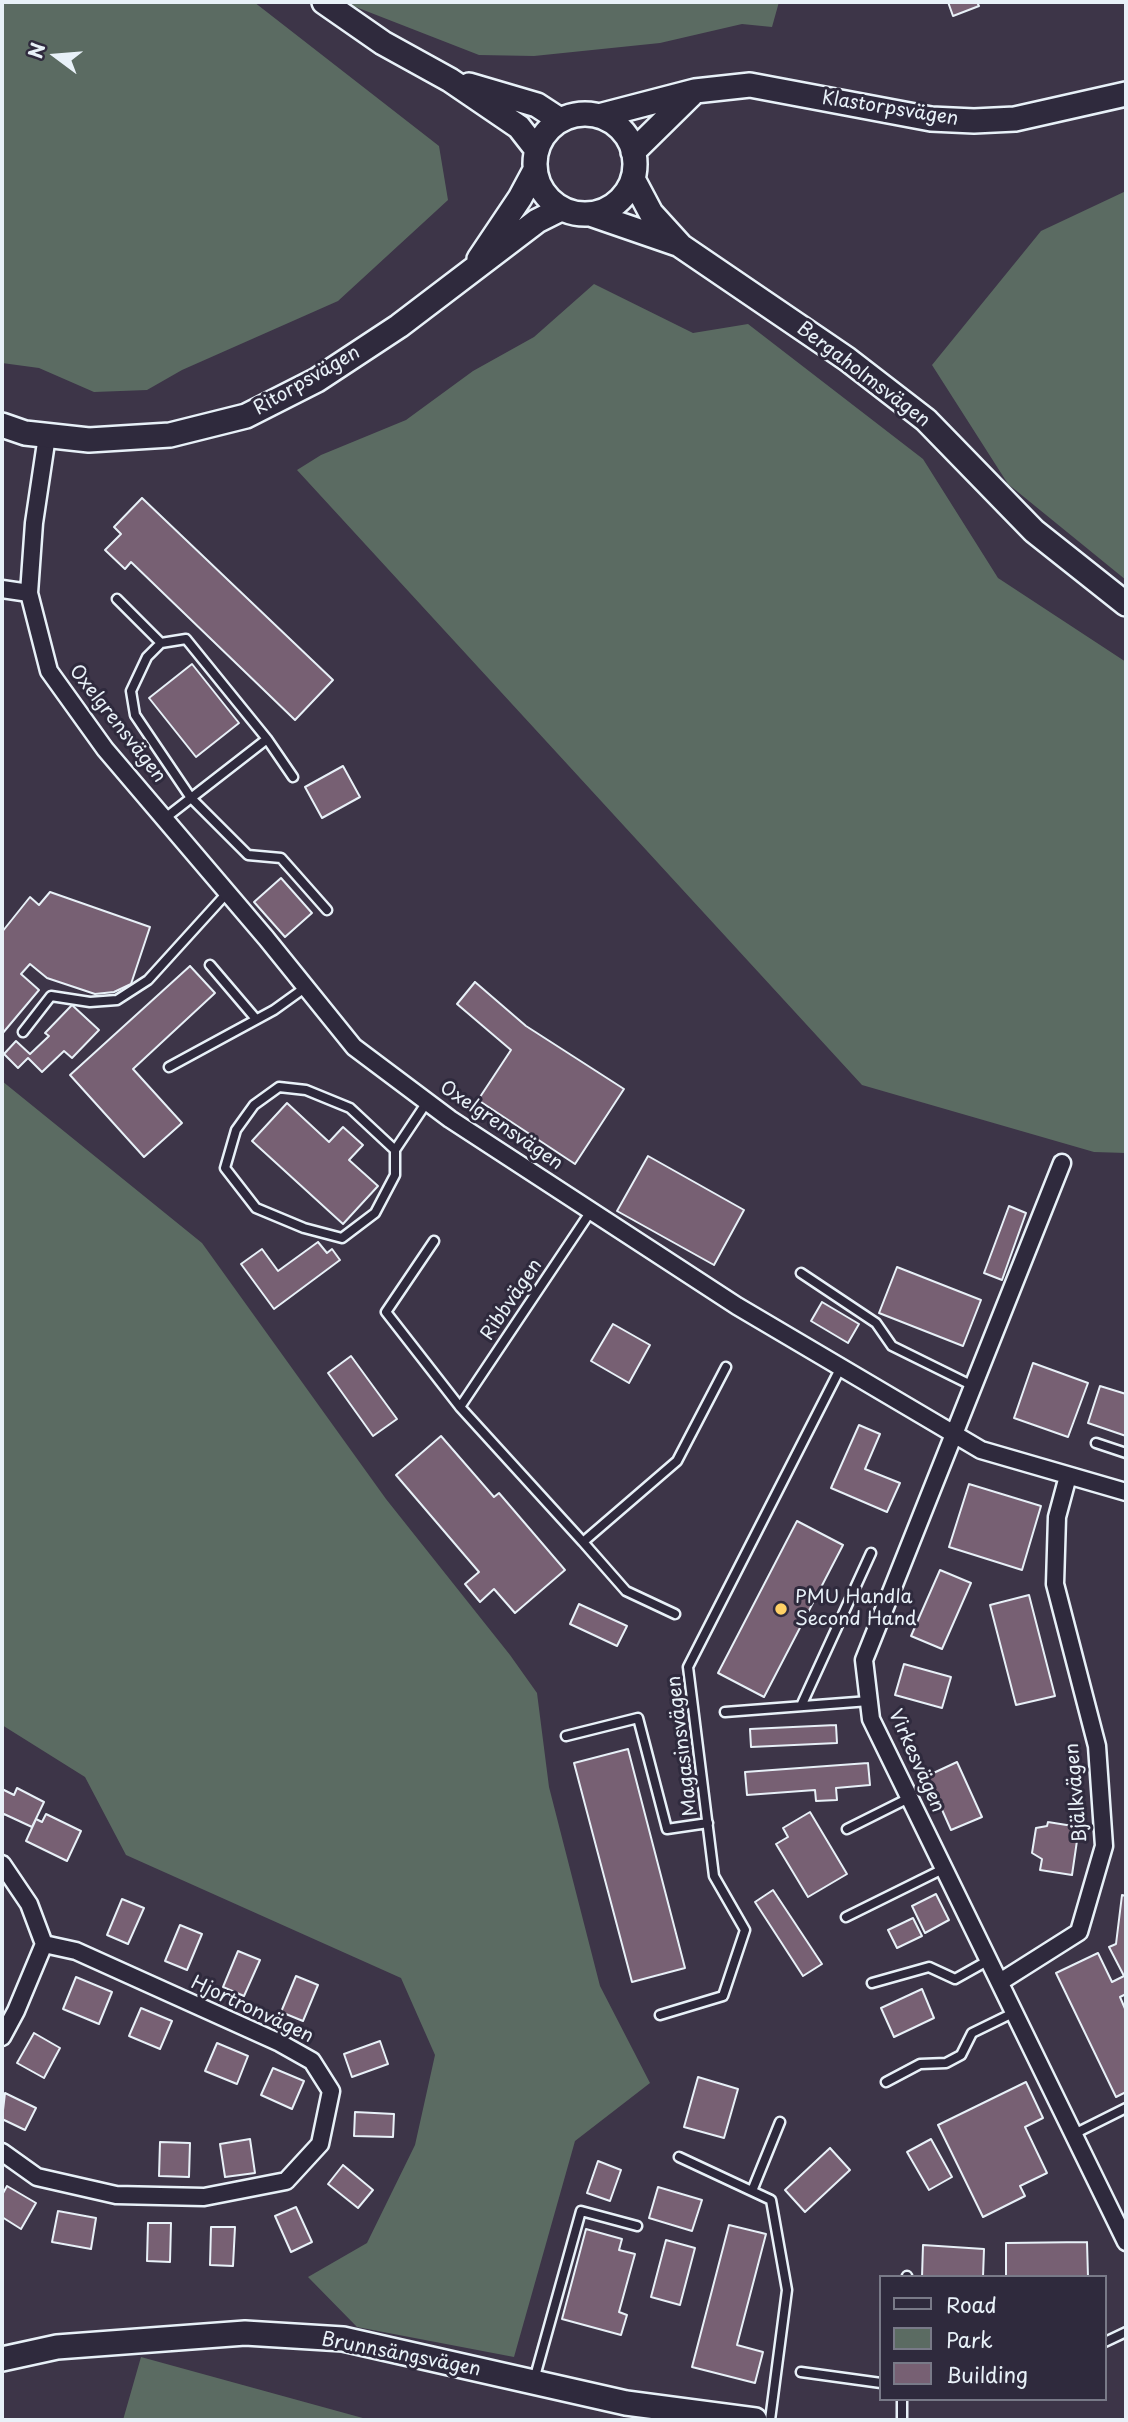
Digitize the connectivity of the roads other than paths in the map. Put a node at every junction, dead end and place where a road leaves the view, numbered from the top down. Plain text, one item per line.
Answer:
1 (324, 2) edge
2 (450, 80) junction
3 (695, 91) junction
4 (1126, 94) edge
5 (599, 116) junction
6 (561, 120) junction
7 (633, 152) junction
8 (536, 160) junction
9 (633, 179) junction
10 (561, 209) junction
11 (590, 214) junction
12 (681, 246) junction
13 (468, 276) junction
14 (2, 425) edge
15 (47, 436) junction
16 (2, 589) edge
17 (29, 593) junction
18 (117, 599) dead end
19 (1126, 604) edge
20 (160, 643) junction
21 (267, 739) junction
22 (293, 777) dead end
23 (191, 797) junction
24 (164, 819) junction
25 (228, 893) junction
26 (327, 910) dead end
27 (210, 965) dead end
28 (306, 987) junction
29 (256, 1019) junction
30 (23, 1032) dead end
31 (169, 1067) dead end
32 (427, 1102) junction
33 (395, 1150) junction
34 (1062, 1163) dead end
35 (591, 1211) junction
36 (434, 1241) dead end
37 (801, 1273) dead end
38 (726, 1367) dead end
39 (841, 1367) junction
40 (973, 1386) junction
41 (460, 1407) junction
42 (954, 1434) junction
43 (1096, 1443) dead end
44 (1126, 1454) edge
45 (1068, 1476) junction
46 (1126, 1492) edge
47 (583, 1542) junction
48 (871, 1553) dead end
49 (675, 1614) dead end
50 (869, 1701) junction
51 (801, 1706) junction
52 (724, 1712) dead end
53 (566, 1737) dead end
54 (909, 1798) junction
55 (708, 1823) junction
56 (846, 1829) dead end
57 (2, 1864) edge
58 (943, 1869) junction
59 (846, 1917) dead end
60 (44, 1944) junction
61 (989, 1960) junction
62 (1000, 1982) junction
63 (872, 1983) dead end
64 (1015, 2012) junction
65 (660, 2015) dead end
66 (2, 2037) edge
67 (886, 2082) dead end
68 (1126, 2108) edge
69 (780, 2122) dead end
70 (1074, 2134) junction
71 (2, 2152) edge
72 (679, 2157) dead end
73 (752, 2191) junction
74 (637, 2226) dead end
75 (1126, 2239) edge
76 (1126, 2332) edge
77 (1107, 2341) edge
78 (2, 2359) edge
79 (801, 2372) dead end
80 (534, 2382) junction
81 (880, 2383) edge
82 (902, 2401) edge
83 (624, 2412) edge
84 (755, 2420) edge
85 (769, 2420) edge
86 (902, 2420) edge

1 - 2 street
2 - 6 street
2 - 8 street
3 - 4 street, Klastorpsvägen
3 - 5 street, Klastorpsvägen
3 - 7 street
5 - 6 street
5 - 7 street
6 - 8 street
7 - 9 street, Bergaholmsvägen
8 - 10 street
8 - 13 street, Ritorpsvägen
9 - 11 street
9 - 12 street, Bergaholmsvägen
10 - 11 street, Bergaholmsvägen
10 - 13 street, Ritorpsvägen
11 - 12 street, Bergaholmsvägen
12 - 19 street, Bergaholmsvägen
13 - 15 street, Ritorpsvägen
14 - 15 street, Ritorpsvägen
15 - 17 street, Oxelgrensvägen
16 - 17 street
17 - 24 street, Oxelgrensvägen
18 - 20 lane
20 - 21 lane
20 - 23 lane
21 - 22 lane
21 - 23 lane
23 - 24 lane
23 - 26 lane
24 - 25 street, Oxelgrensvägen
25 - 28 street, Oxelgrensvägen
25 - 30 lane
27 - 29 lane
28 - 29 lane
28 - 32 street, Oxelgrensvägen
29 - 31 lane
32 - 33 lane
32 - 35 street, Oxelgrensvägen
33 - 33 lane
34 - 40 street, Virkesvägen
35 - 39 street, Oxelgrensvägen
35 - 41 lane, Ribbvägen
36 - 41 lane
37 - 40 lane
38 - 47 lane
39 - 42 street, Oxelgrensvägen
39 - 55 lane, Magasinsvägen
40 - 42 street, Virkesvägen
41 - 47 lane
42 - 45 street, Oxelgrensvägen
42 - 50 street, Virkesvägen
43 - 44 lane
45 - 46 street, Oxelgrensvägen
45 - 62 street, Bjälkvägen
47 - 49 lane
48 - 51 lane
50 - 51 lane
50 - 54 street, Virkesvägen
51 - 52 lane
53 - 55 lane
54 - 56 lane
54 - 58 street, Virkesvägen
55 - 65 lane, Magasinsvägen
57 - 60 street
58 - 59 lane
58 - 61 street, Virkesvägen
60 - 66 street
60 - 71 street, Hjortronvägen
61 - 62 street, Virkesvägen
61 - 63 lane
62 - 64 street, Virkesvägen
64 - 67 lane
64 - 70 street, Virkesvägen
68 - 70 lane
69 - 73 lane
70 - 75 street, Virkesvägen
72 - 73 lane
73 - 85 lane
74 - 80 lane
76 - 77 lane
78 - 80 street, Brunnsängsvägen
79 - 81 lane
80 - 83 street, Brunnsängsvägen
82 - 86 lane
83 - 84 street, Brunnsängsvägen

